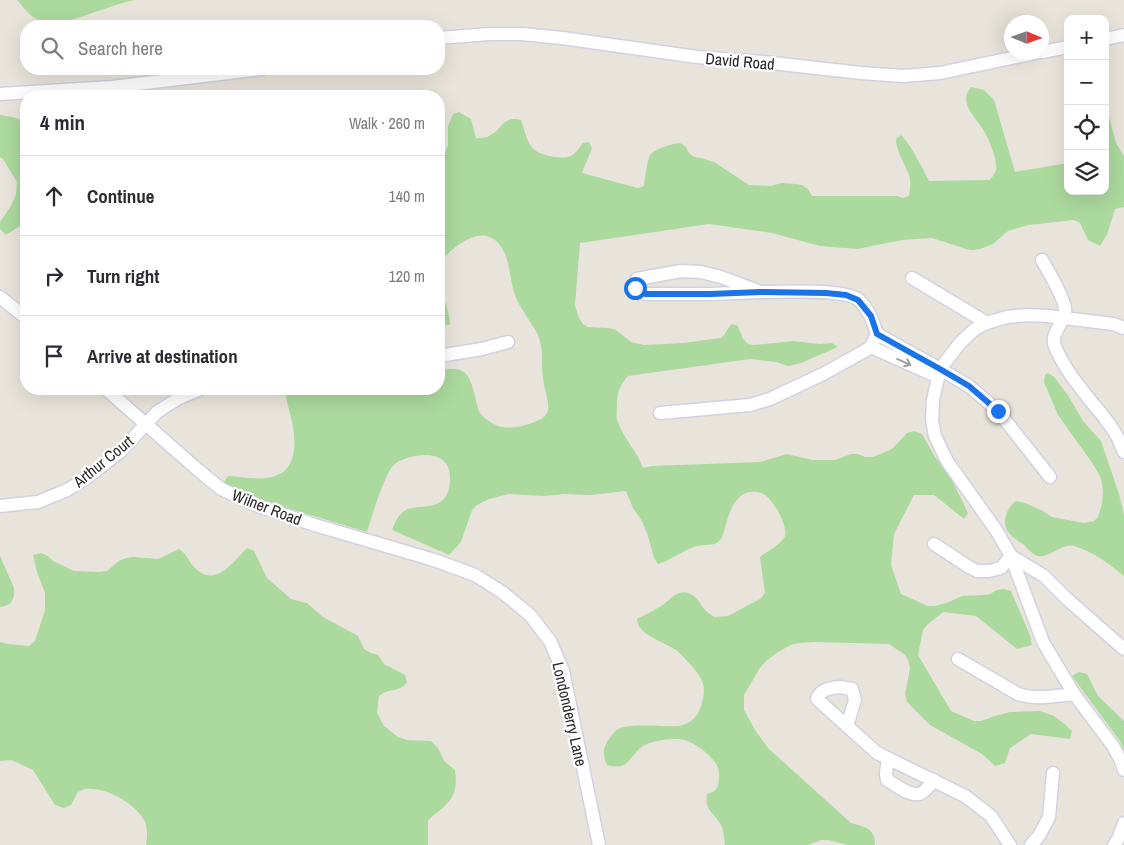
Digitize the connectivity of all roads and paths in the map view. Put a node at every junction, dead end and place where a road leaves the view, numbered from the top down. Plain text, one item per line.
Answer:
1 (1124, 36) edge
2 (445, 38) edge
3 (1109, 38) edge
4 (1064, 48) edge
5 (1049, 51) edge
6 (1004, 60) edge
7 (212, 75) edge
8 (64, 90) edge
9 (20, 93) edge
10 (0, 94) edge
11 (1042, 260) dead end
12 (912, 278) dead end
13 (761, 292) junction
14 (0, 297) edge
15 (20, 313) edge
16 (1063, 318) junction
17 (987, 323) junction
18 (1124, 328) edge
19 (877, 334) junction
20 (508, 342) dead end
21 (871, 347) junction
22 (445, 355) edge
23 (939, 373) junction
24 (113, 395) edge
25 (186, 395) edge
26 (660, 413) dead end
27 (145, 424) junction
28 (1124, 452) edge
29 (1050, 477) dead end
30 (0, 506) edge
31 (373, 542) joint
32 (934, 544) dead end
33 (1011, 556) junction
34 (1124, 649) edge
35 (958, 659) dead end
36 (1074, 694) junction
37 (846, 726) dead end
38 (888, 758) junction
39 (1124, 770) edge
40 (1053, 773) dead end
41 (934, 780) junction
42 (1124, 823) edge
43 (599, 845) edge
44 (1010, 845) edge
45 (1031, 845) edge
46 (1114, 845) edge

1 - 3 street
2 - 6 street, David Road
4 - 5 street, David Road
7 - 8 street
9 - 10 street
11 - 16 street
12 - 17 street
13 - 13 street
13 - 19 street
14 - 15 street
16 - 17 street
16 - 18 street
16 - 28 street
17 - 23 street
19 - 21 street
19 - 23 street
20 - 22 street
21 -> 23 street
21 - 26 street
23 - 29 street
23 - 33 street
24 - 27 street, Wilner Road
25 - 27 street, Arthur Court
27 - 30 street, Arthur Court
27 - 31 street, Wilner Road
31 - 43 street, Londonderry Lane
32 - 33 street
33 - 34 street
33 - 36 street
35 - 36 street
36 - 39 street
37 - 38 street
38 - 41 street
38 - 41 street
40 - 45 street
41 - 44 street
42 - 46 street

